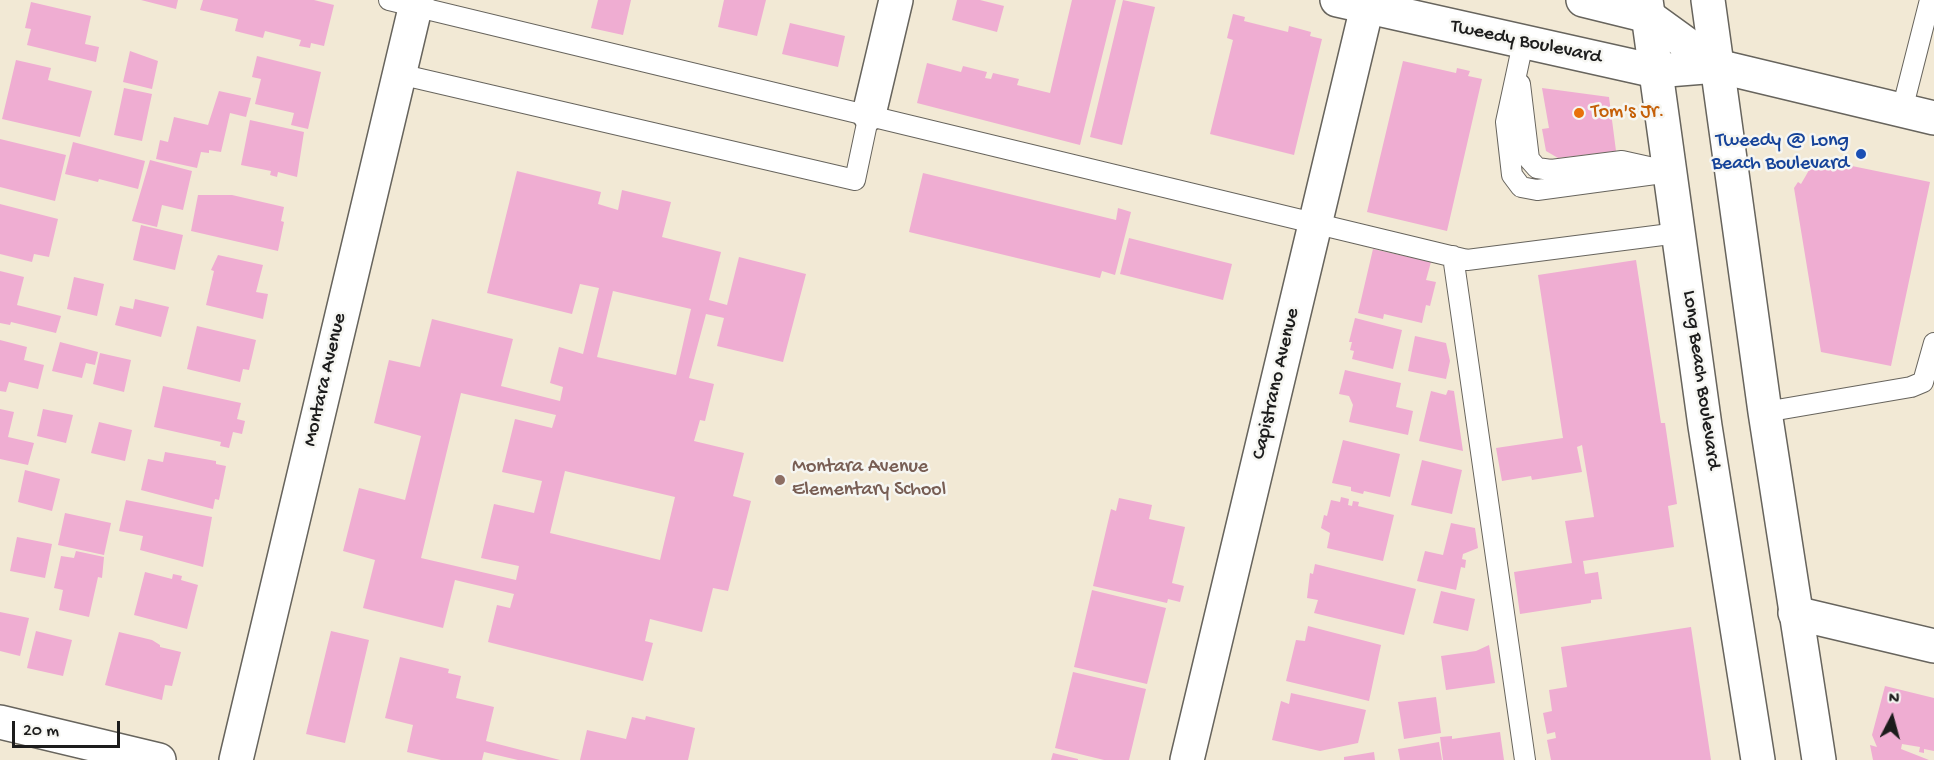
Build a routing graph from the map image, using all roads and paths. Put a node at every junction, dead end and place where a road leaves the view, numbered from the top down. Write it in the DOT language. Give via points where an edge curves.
graph roads {
  1 [pos="896,0"];
  2 [pos="1583,0"];
  3 [pos="1707,0"];
  4 [pos="1930,0"];
  5 [pos="407,2"];
  6 [pos="1352,4"];
  7 [pos="1647,8"];
  8 [pos="1520,55"];
  9 [pos="1717,66"];
  10 [pos="1655,71"];
  11 [pos="399,74"];
  12 [pos="1902,110"];
  13 [pos="869,114"];
  14 [pos="1934,118"];
  15 [pos="1670,172"];
  16 [pos="1316,221"];
  17 [pos="1678,233"];
  18 [pos="1453,256"];
  19 [pos="1934,344"];
  20 [pos="1928,384"];
  21 [pos="1765,412"];
  22 [pos="1795,613"];
  23 [pos="1934,646"];
  24 [pos="0,722"];
  25 [pos="159,760"];
  26 [pos="236,760"];
  27 [pos="1187,760"];
  28 [pos="1525,760"];
  29 [pos="1758,760"];
  30 [pos="1819,760"];
  1 -- 13 [label="main road"];
  2 -- 7 [label="main road, Tweedy Boulevard"];
  3 -- 9 [label="main road"];
  4 -- 12 [label="lane"];
  5 -- 11 [label="main road, Montara Avenue"];
  5 -- 13 [label="lane"];
  6 -- 8 [label="main road, Tweedy Boulevard"];
  6 -- 16 [label="main road, Capistrano Avenue"];
  7 -- 9 [label="main road, Tweedy Boulevard"];
  7 -- 10 [label="main road, Long Beach Boulevard"];
  8 -- 10 [label="main road, Tweedy Boulevard"];
  8 -- 15 [label="lane" via="1506,122 1512,176 1521,187 1537,189"];
  9 -- 10 [label="main road, Tweedy Boulevard"];
  9 -- 12 [label="main road, Tweedy Boulevard"];
  9 -- 21 [label="main road"];
  10 -- 15 [label="main road, Long Beach Boulevard"];
  11 -- 13 [label="lane" via="855,180"];
  11 -- 26 [label="main road, Montara Avenue"];
  12 -- 14 [label="main road, Tweedy Boulevard"];
  13 -- 16 [label="lane"];
  15 -- 17 [label="main road, Long Beach Boulevard"];
  16 -- 18 [label="lane"];
  16 -- 27 [label="main road, Capistrano Avenue"];
  17 -- 18 [label="lane" via="1467,260"];
  17 -- 29 [label="main road, Long Beach Boulevard"];
  18 -- 28 [label="lane"];
  19 -- 20 [label="lane"];
  20 -- 21 [label="lane"];
  21 -- 22 [label="main road"];
  22 -- 23 [label="main road"];
  22 -- 30 [label="main road"];
  24 -- 25 [label="main road"];
}
